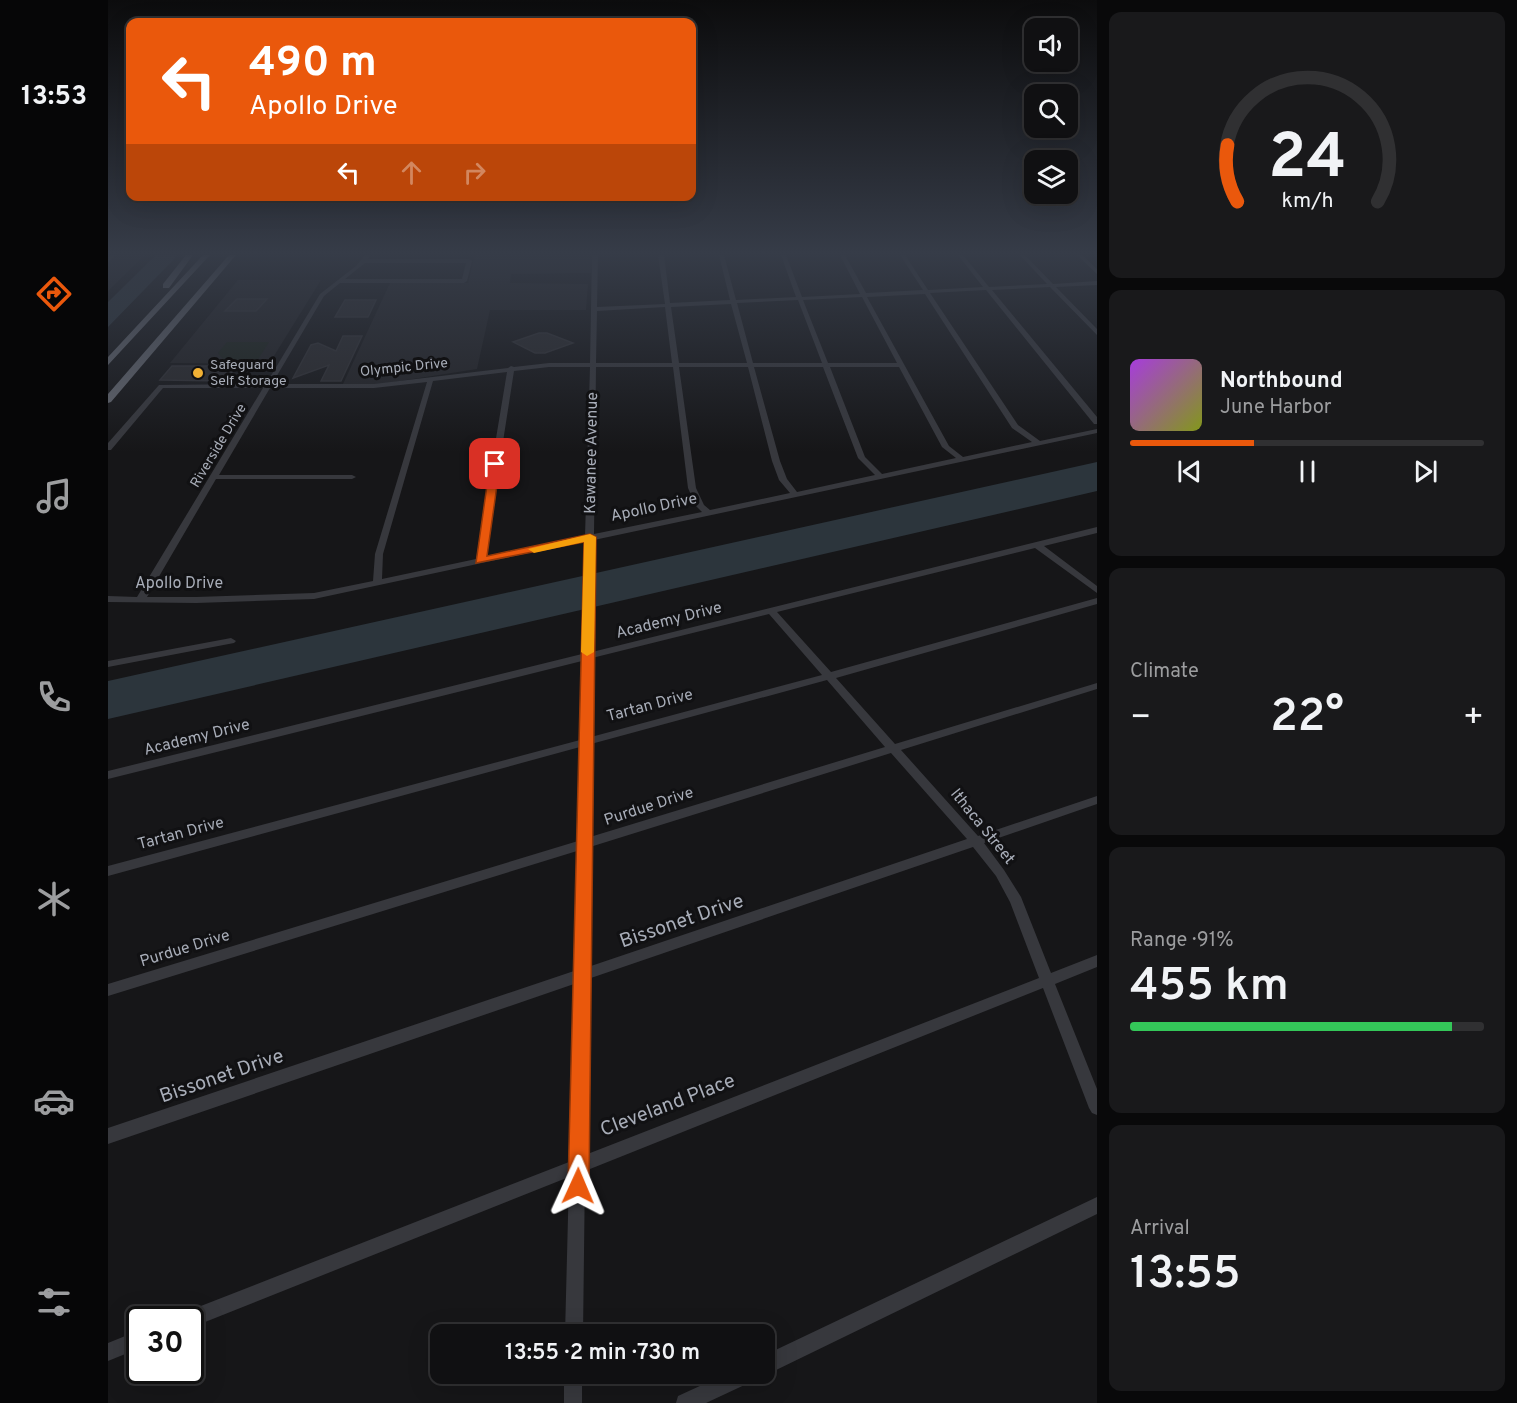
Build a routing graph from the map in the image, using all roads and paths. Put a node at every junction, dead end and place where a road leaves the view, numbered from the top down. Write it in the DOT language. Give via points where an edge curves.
graph roads {
  1 [pos="140,320"];
  2 [pos="146,320"];
  3 [pos="177,320"];
  4 [pos="307,320"];
  5 [pos="594,320"];
  6 [pos="671,320"];
  7 [pos="739,320"];
  8 [pos="807,320"];
  9 [pos="876,320"];
  10 [pos="946,320"];
  11 [pos="1014,320"];
  12 [pos="1085,320"];
  13 [pos="1097,333"];
  14 [pos="108,362"];
  15 [pos="594,365"];
  16 [pos="676,365"];
  17 [pos="752,365"];
  18 [pos="825,365"];
  19 [pos="901,365"];
  20 [pos="511,368"];
  21 [pos="431,378"];
  22 [pos="268,386"];
  23 [pos="108,400"];
  24 [pos="1097,422"];
  25 [pos="1097,431"];
  26 [pos="1038,443"];
  27 [pos="108,448"];
  28 [pos="961,459"];
  29 [pos="880,476"];
  30 [pos="215,477"];
  31 [pos="352,477"];
  32 [pos="794,493"];
  33 [pos="707,512"];
  34 [pos="1097,530"];
  35 [pos="590,537"];
  36 [pos="1037,545"];
  37 [pos="480,561"];
  38 [pos="377,583"];
  39 [pos="1097,590"];
  40 [pos="108,599"];
  41 [pos="140,600"];
  42 [pos="1097,601"];
  43 [pos="771,611"];
  44 [pos="231,641"];
  45 [pos="587,658"];
  46 [pos="108,664"];
  47 [pos="828,676"];
  48 [pos="1097,686"];
  49 [pos="585,741"];
  50 [pos="893,748"];
  51 [pos="108,775"];
  52 [pos="1097,800"];
  53 [pos="976,842"];
  54 [pos="584,845"];
  55 [pos="108,871"];
  56 [pos="1097,961"];
  57 [pos="582,977"];
  58 [pos="1048,981"];
  59 [pos="108,990"];
  60 [pos="1097,1108"];
  61 [pos="108,1136"];
  62 [pos="579,1165"];
  63 [pos="1097,1205"];
  64 [pos="204,1314"];
  65 [pos="574,1324"];
  66 [pos="126,1345"];
  67 [pos="108,1352"];
  68 [pos="775,1360"];
  69 [pos="573,1384"];
  70 [pos="725,1384"];
  71 [pos="573,1403"];
  72 [pos="685,1403"];
  1 -- 14 [label="highway"];
  2 -- 14 [label="highway"];
  3 -- 23 [label="highway"];
  4 -- 22 [label="street, Riverside Drive"];
  5 -- 15 [label="street, Kawanee Avenue"];
  6 -- 16 [label="street"];
  7 -- 17 [label="street"];
  8 -- 18 [label="street"];
  9 -- 19 [label="street"];
  10 -- 26 [label="street" via="1015,426"];
  11 -- 24 [label="street"];
  12 -- 13 [label="street"];
  15 -- 16 [label="street, Olympic Drive"];
  15 -- 20 [label="street, Olympic Drive"];
  15 -- 35 [label="street, Kawanee Avenue"];
  16 -- 17 [label="street, Olympic Drive"];
  16 -- 33 [label="street" via="692,488"];
  17 -- 18 [label="street, Olympic Drive"];
  17 -- 32 [label="street" via="776,461 783,480"];
  18 -- 19 [label="street, Olympic Drive"];
  18 -- 29 [label="street" via="862,458"];
  19 -- 28 [label="street" via="946,447"];
  20 -- 21 [label="street, Olympic Drive"];
  20 -- 37 [label="street"];
  21 -- 22 [label="street, Olympic Drive" via="374,386"];
  21 -- 38 [label="street" via="379,554"];
  22 -- 27 [label="street, Olympic Drive" via="161,386"];
  22 -- 30 [label="street, Riverside Drive"];
  25 -- 26 [label="street, Apollo Drive"];
  26 -- 28 [label="street, Apollo Drive"];
  28 -- 29 [label="street, Apollo Drive"];
  29 -- 32 [label="street, Apollo Drive"];
  30 -- 31 [label="street"];
  30 -- 41 [label="street, Riverside Drive"];
  32 -- 33 [label="street, Apollo Drive"];
  33 -- 35 [label="street, Apollo Drive"];
  34 -- 36 [label="street, Academy Drive"];
  35 -- 37 [label="street, Apollo Drive"];
  35 -- 45 [label="street, Kawanee Avenue"];
  36 -- 39 [label="street"];
  36 -- 43 [label="street, Academy Drive"];
  37 -- 38 [label="street, Apollo Drive"];
  38 -- 41 [label="street, Apollo Drive" via="303,598"];
  40 -- 41 [label="street, Apollo Drive"];
  42 -- 47 [label="street, Tartan Drive"];
  43 -- 45 [label="street, Academy Drive"];
  43 -- 47 [label="street, Ithaca Street"];
  44 -- 46 [label="street"];
  45 -- 49 [label="street, Kawanee Avenue"];
  45 -- 51 [label="street, Academy Drive"];
  47 -- 49 [label="street, Tartan Drive"];
  47 -- 50 [label="street, Ithaca Street"];
  48 -- 50 [label="street, Purdue Drive"];
  49 -- 54 [label="street, Kawanee Avenue"];
  49 -- 55 [label="street, Tartan Drive"];
  50 -- 53 [label="street, Ithaca Street"];
  50 -- 54 [label="street, Purdue Drive"];
  52 -- 53 [label="street, Bissonet Drive"];
  53 -- 57 [label="street, Bissonet Drive"];
  53 -- 58 [label="street, Ithaca Street" via="1016,901"];
  54 -- 57 [label="street, Kawanee Avenue"];
  54 -- 59 [label="street, Purdue Drive"];
  56 -- 58 [label="street, Cleveland Place"];
  57 -- 61 [label="street, Bissonet Drive"];
  57 -- 62 [label="street, Kawanee Avenue"];
  58 -- 60 [label="street, Ithaca Street"];
  58 -- 62 [label="street, Cleveland Place"];
  62 -- 64 [label="street, Cleveland Place"];
  62 -- 65 [label="street, Kawanee Avenue"];
  63 -- 68 [label="street"];
  66 -- 67 [label="street"];
  69 -- 71 [label="street"];
  70 -- 72 [label="street"];
}
